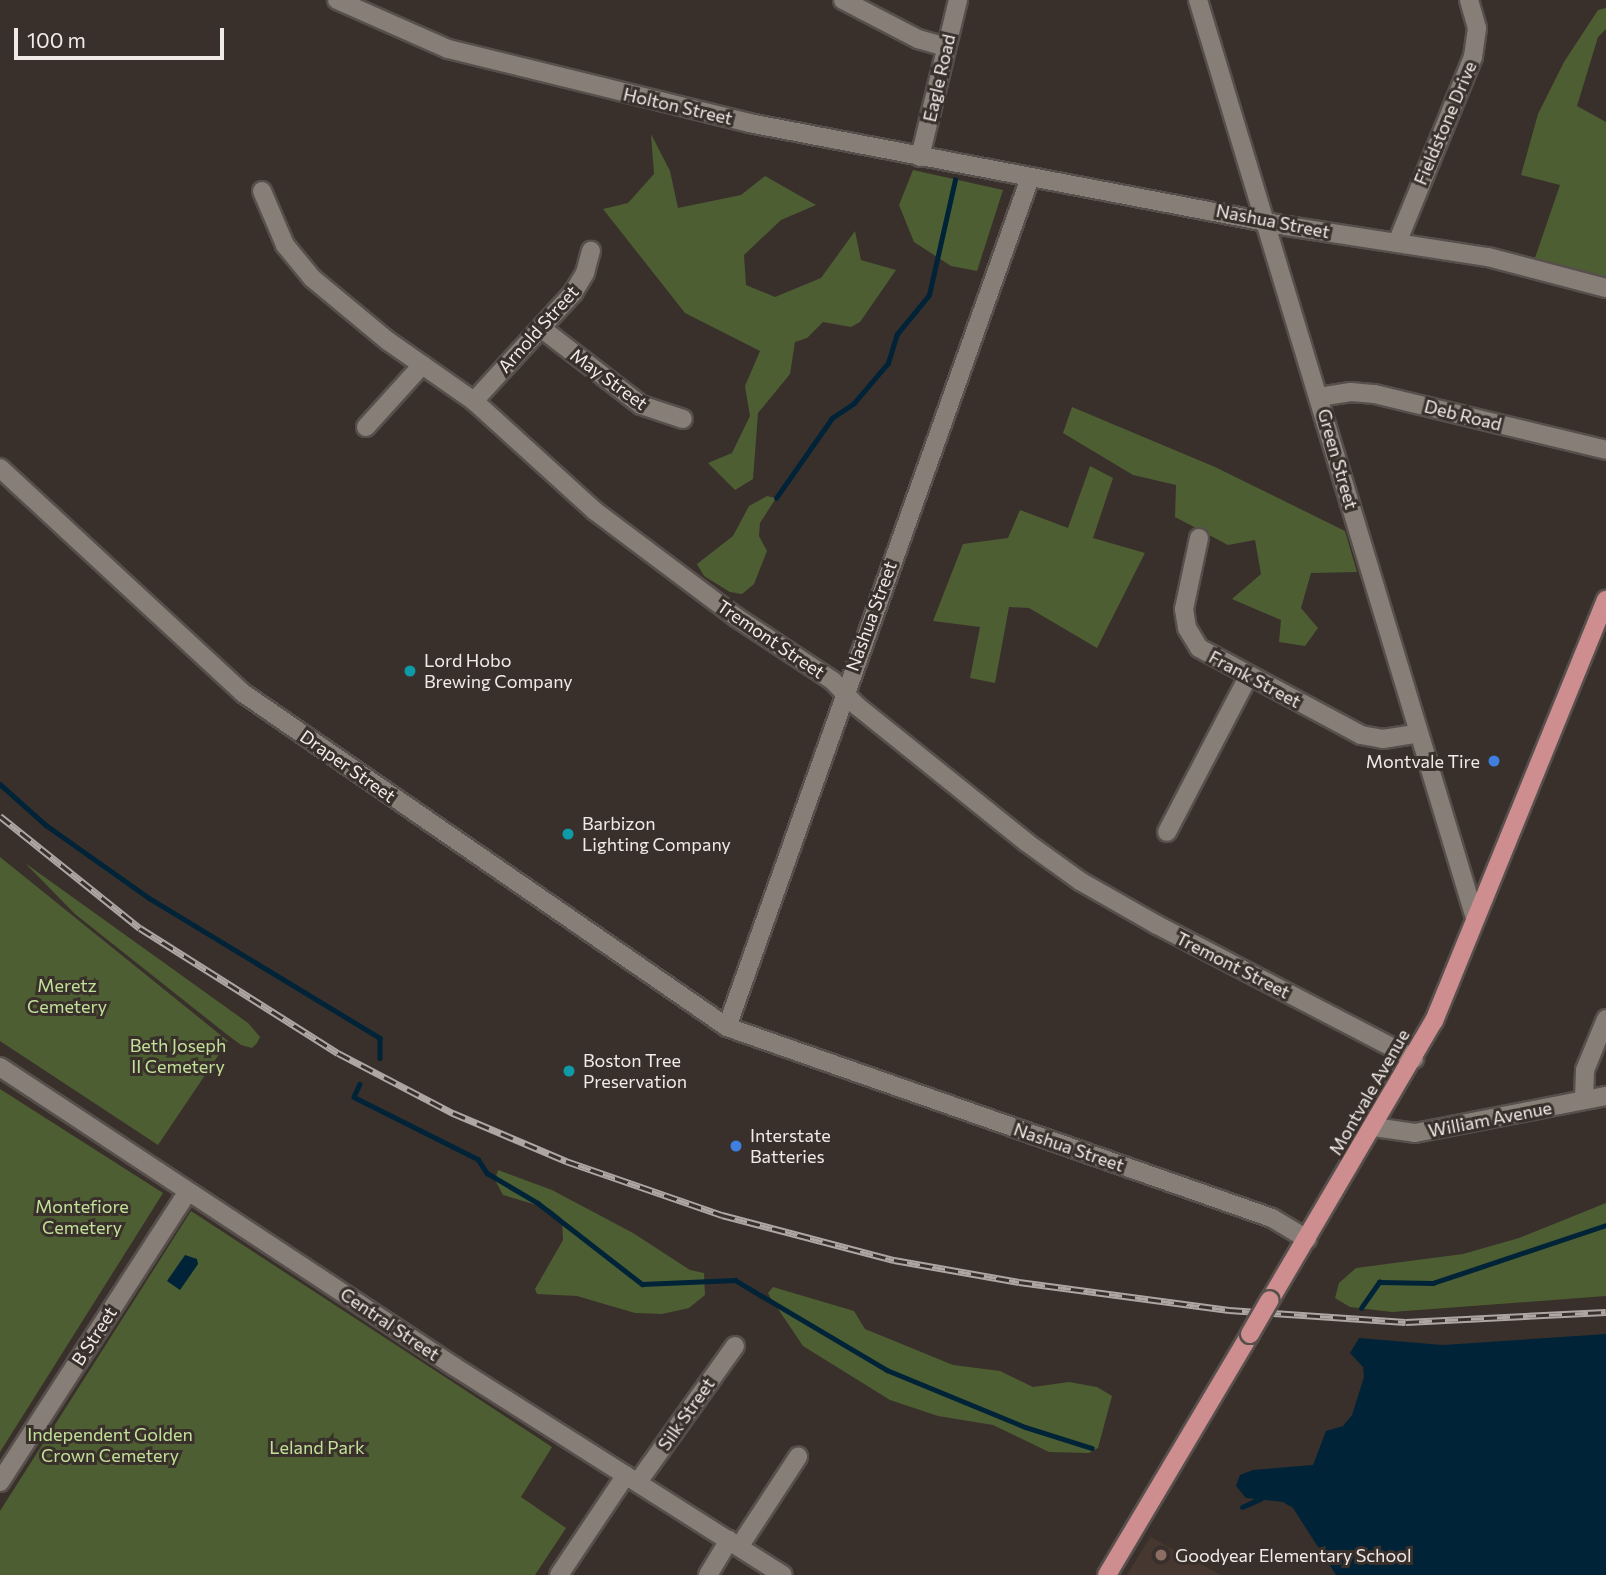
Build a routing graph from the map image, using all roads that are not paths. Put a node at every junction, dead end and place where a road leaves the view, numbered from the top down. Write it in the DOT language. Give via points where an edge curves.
graph roads {
  1 [pos="337,0"];
  2 [pos="843,0"];
  3 [pos="958,0"];
  4 [pos="1198,0"];
  5 [pos="1469,0"];
  6 [pos="946,47"];
  7 [pos="920,157"];
  8 [pos="1030,178"];
  9 [pos="262,191"];
  10 [pos="1268,222"];
  11 [pos="1397,243"];
  12 [pos="591,251"];
  13 [pos="1606,288"];
  14 [pos="541,328"];
  15 [pos="422,365"];
  16 [pos="1319,397"];
  17 [pos="474,401"];
  18 [pos="683,419"];
  19 [pos="366,426"];
  20 [pos="1606,450"];
  21 [pos="0,468"];
  22 [pos="1199,538"];
  23 [pos="1606,600"];
  24 [pos="1600,631"];
  25 [pos="1248,677"];
  26 [pos="844,691"];
  27 [pos="1419,733"];
  28 [pos="1167,832"];
  29 [pos="1475,918"];
  30 [pos="1606,1019"];
  31 [pos="727,1027"];
  32 [pos="1414,1059"];
  33 [pos="0,1067"];
  34 [pos="1606,1096"];
  35 [pos="1584,1099"];
  36 [pos="1374,1127"];
  37 [pos="188,1191"];
  38 [pos="1307,1239"];
  39 [pos="735,1346"];
  40 [pos="799,1457"];
  41 [pos="632,1479"];
  42 [pos="0,1482"];
  43 [pos="734,1544"];
  44 [pos="559,1575"];
  45 [pos="708,1575"];
  46 [pos="783,1575"];
  47 [pos="1107,1575"];
  1 -- 7 [label="street, Holton Street" via="428,42 504,66"];
  2 -- 6 [label="street" via="918,39"];
  3 -- 6 [label="street, Eagle Road"];
  4 -- 10 [label="street, Green Street"];
  5 -- 11 [label="street, Fieldstone Drive" via="1477,28 1473,57"];
  6 -- 7 [label="street, Eagle Road"];
  7 -- 8 [label="street, Holton Street"];
  8 -- 10 [label="street, Nashua Street"];
  8 -- 26 [label="street, Nashua Street"];
  9 -- 15 [label="street, Tremont Street" via="285,245 304,271"];
  10 -- 11 [label="street, Nashua Street"];
  10 -- 16 [label="street, Green Street"];
  11 -- 13 [label="street, Nashua Street" via="1489,257"];
  12 -- 14 [label="street, Arnold Street" via="578,286"];
  14 -- 17 [label="street, Arnold Street"];
  14 -- 18 [label="street, May Street" via="641,405"];
  15 -- 17 [label="street, Tremont Street"];
  15 -- 19 [label="street"];
  16 -- 20 [label="street, Deb Road" via="1375,394"];
  16 -- 27 [label="street, Green Street"];
  17 -- 26 [label="street, Tremont Street" via="615,527"];
  21 -- 31 [label="street, Draper Street" via="243,693"];
  22 -- 25 [label="street, Frank Street" via="1186,587 1187,628 1203,651"];
  23 -- 24 [label="main road, Montvale Avenue"];
  24 -- 29 [label="main road, Montvale Avenue"];
  25 -- 27 [label="street, Frank Street" via="1370,738"];
  25 -- 28 [label="street"];
  26 -- 31 [label="street, Nashua Street"];
  26 -- 32 [label="street, Tremont Street" via="1026,842 1091,888"];
  27 -- 29 [label="street, Green Street"];
  29 -- 32 [label="main road, Montvale Avenue"];
  30 -- 35 [label="street" via="1585,1070"];
  31 -- 38 [label="street, Nashua Street" via="1272,1218"];
  32 -- 36 [label="main road, Montvale Avenue"];
  33 -- 37 [label="street, Central Street"];
  34 -- 35 [label="street, William Avenue"];
  35 -- 36 [label="street, William Avenue" via="1415,1133"];
  36 -- 38 [label="main road, Montvale Avenue"];
  37 -- 41 [label="street, Central Street"];
  37 -- 42 [label="street, B Street"];
  38 -- 47 [label="main road, Montvale Avenue, bridge"];
  39 -- 41 [label="street, Silk Street"];
  40 -- 43 [label="street"];
  41 -- 43 [label="street, Central Street"];
  41 -- 44 [label="street, Silk Street"];
  43 -- 45 [label="street"];
  43 -- 46 [label="street, Central Street"];
}
